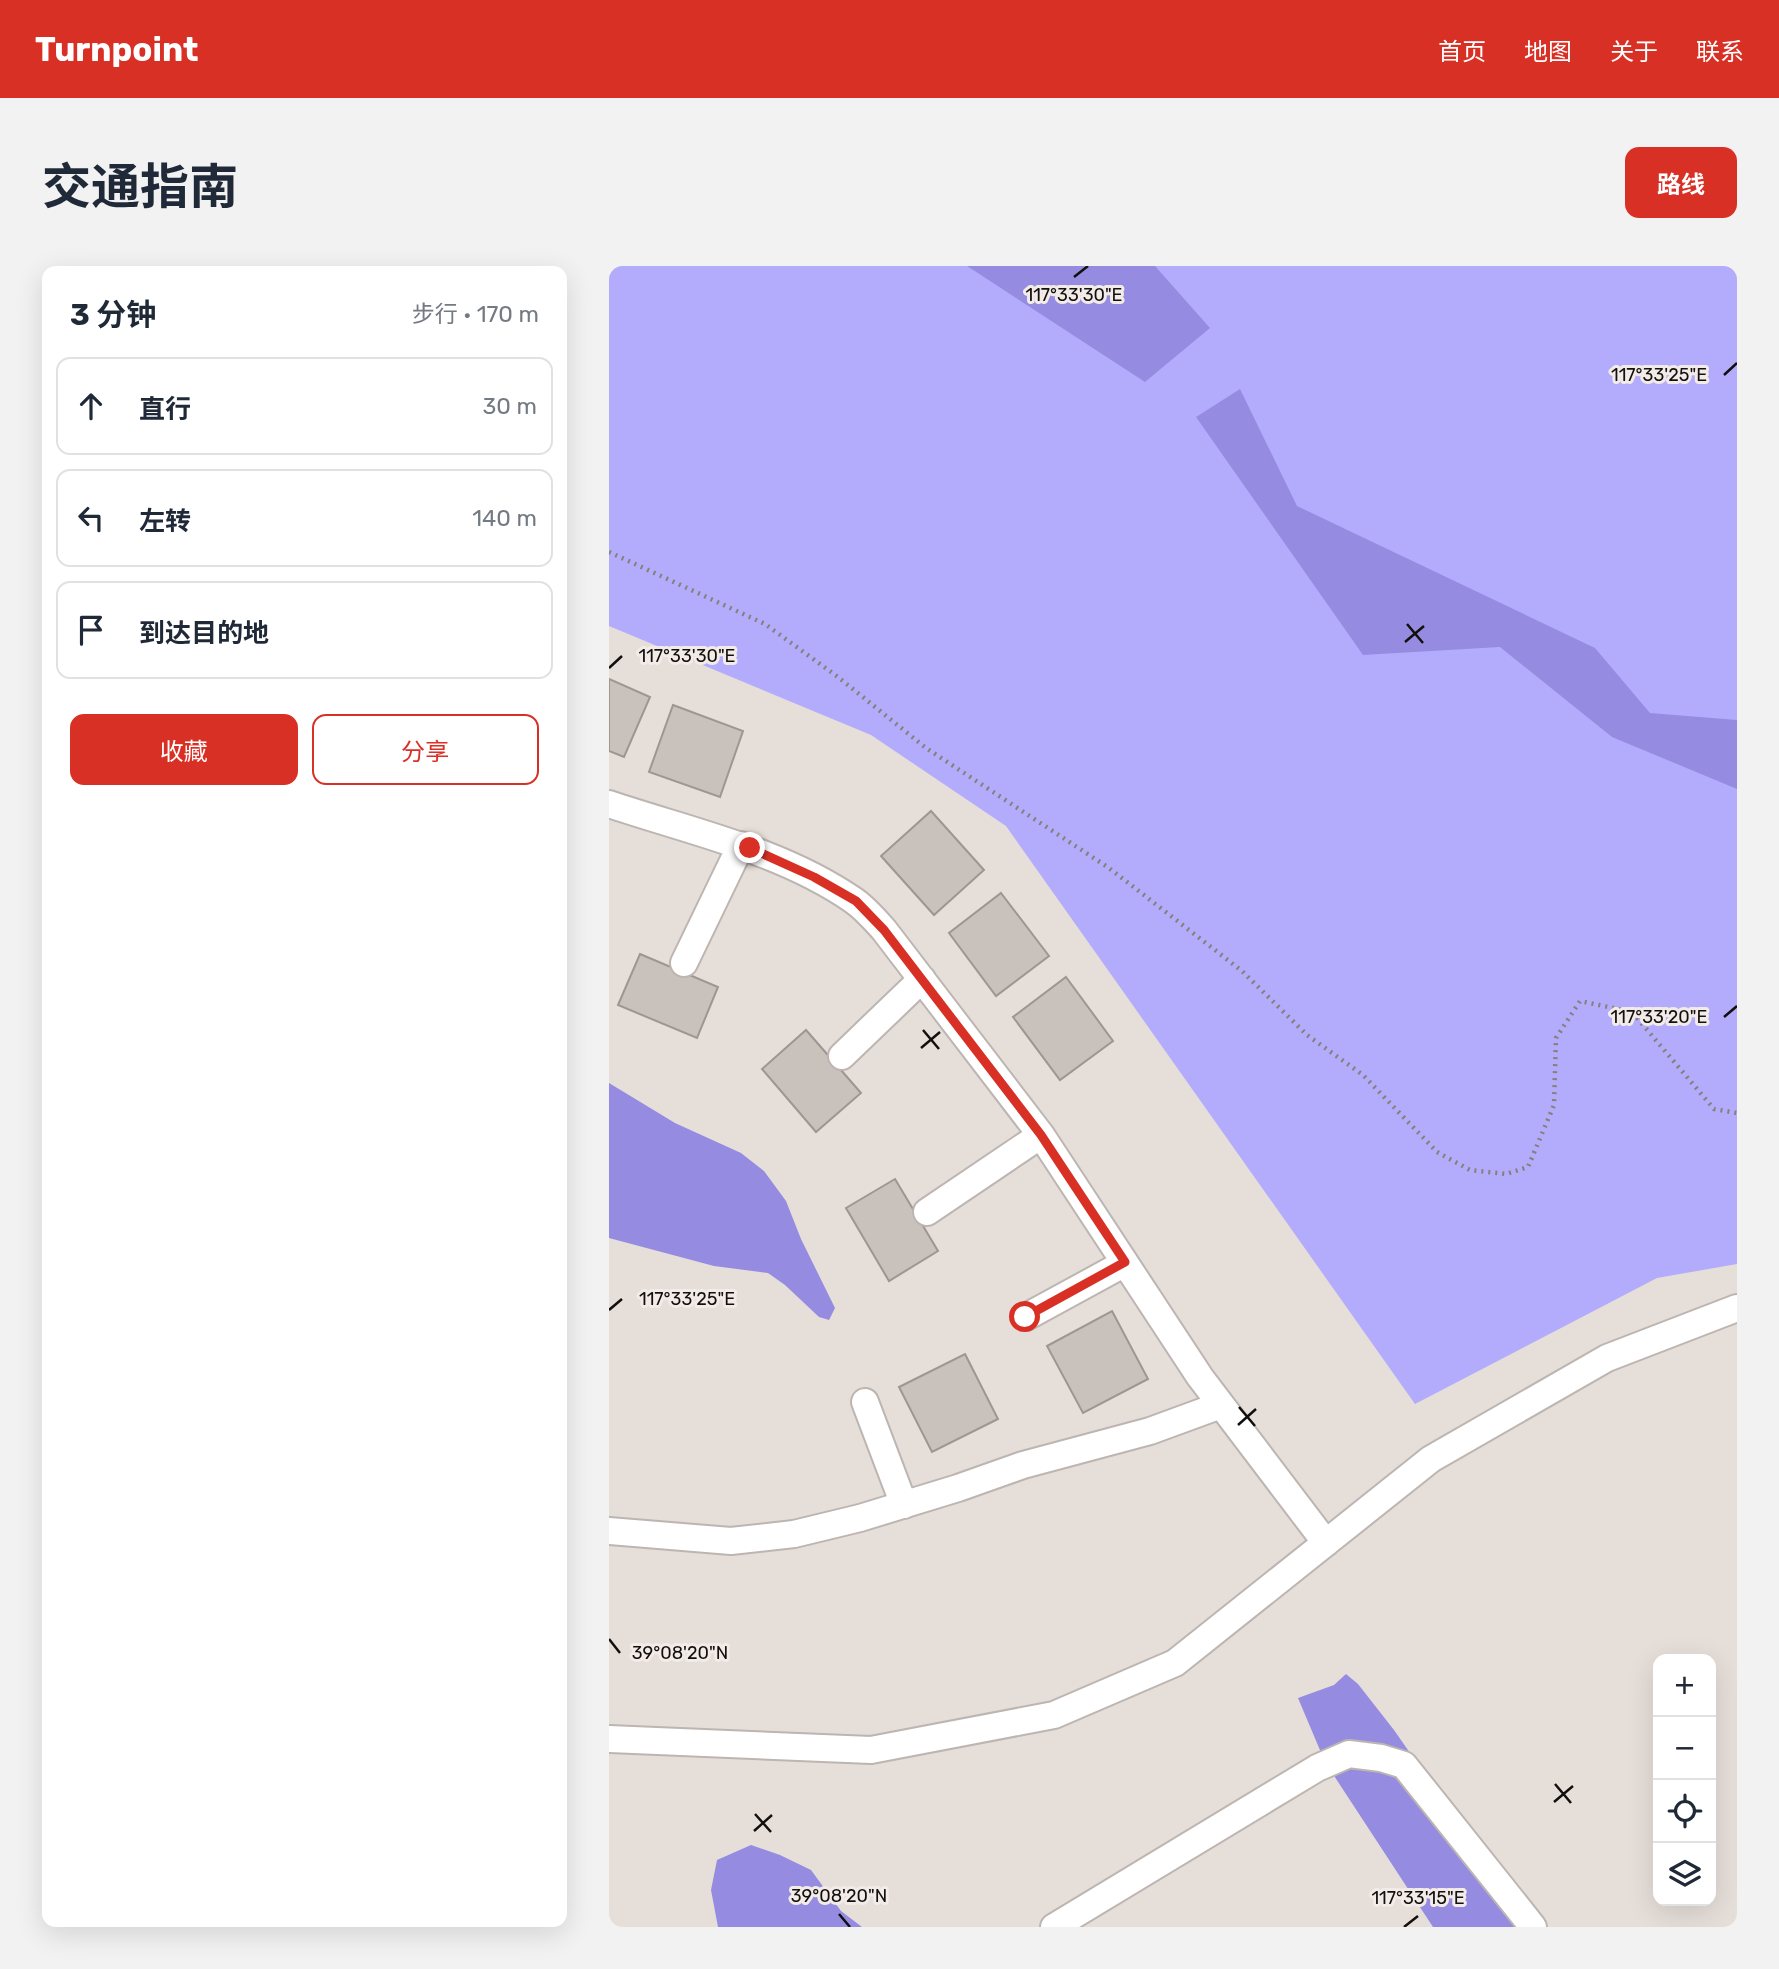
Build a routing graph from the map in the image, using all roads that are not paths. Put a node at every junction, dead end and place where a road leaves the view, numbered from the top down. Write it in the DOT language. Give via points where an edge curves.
graph roads {
  1 [pos="609,804"];
  2 [pos="741,845"];
  3 [pos="684,963"];
  4 [pos="922,979"];
  5 [pos="842,1056"];
  6 [pos="1041,1135"];
  7 [pos="927,1212"];
  8 [pos="1125,1262"];
  9 [pos="1737,1308"];
  10 [pos="1025,1317"];
  11 [pos="865,1402"];
  12 [pos="1221,1405"];
  13 [pos="904,1505"];
  14 [pos="609,1531"];
  15 [pos="1326,1543"];
  16 [pos="609,1739"];
  17 [pos="1054,1927"];
  18 [pos="1533,1927"];
  1 -- 2 [label="street"];
  2 -- 3 [label="street"];
  2 -- 4 [label="street" via="856,901"];
  4 -- 5 [label="street"];
  4 -- 6 [label="street"];
  6 -- 7 [label="street"];
  6 -- 8 [label="street"];
  8 -- 10 [label="street"];
  8 -- 12 [label="street"];
  9 -- 15 [label="street" via="1607,1358 1431,1460"];
  11 -- 13 [label="street"];
  12 -- 13 [label="street"];
  12 -- 15 [label="street"];
  13 -- 14 [label="street" via="794,1534 731,1541"];
  15 -- 16 [label="street" via="1175,1663 1053,1715 871,1750"];
  17 -- 18 [label="street" via="1317,1768 1349,1754 1403,1765"];
}
